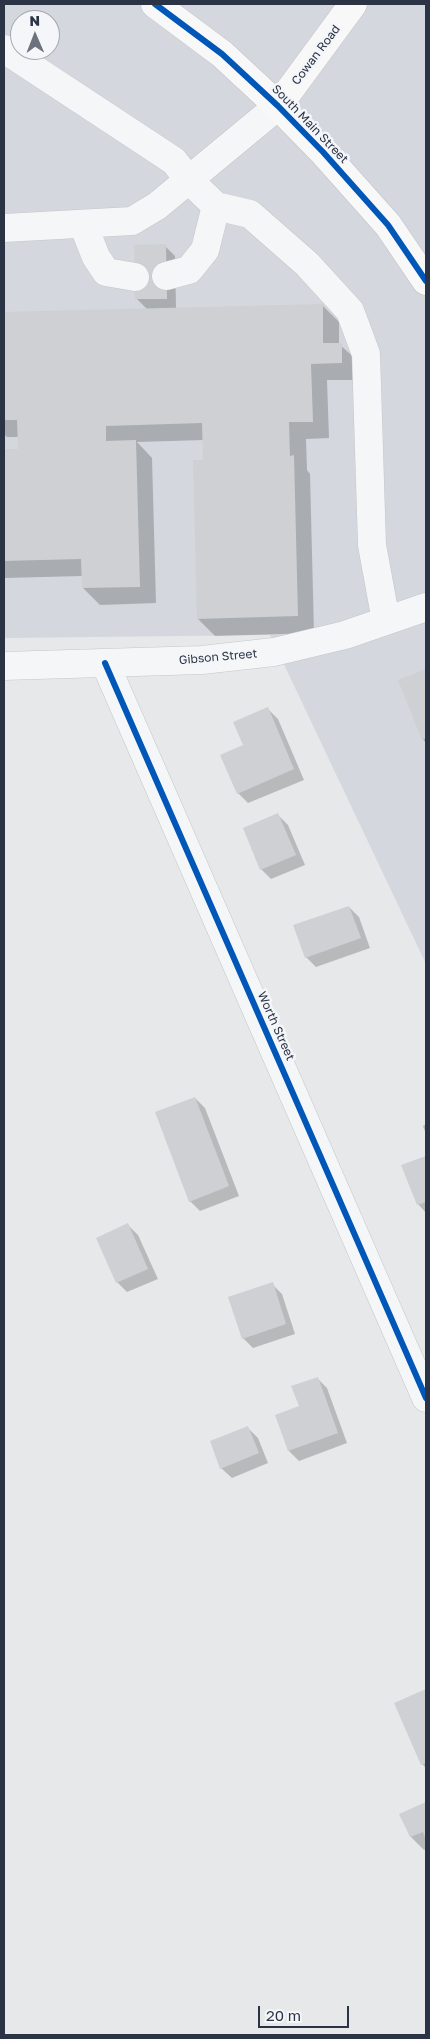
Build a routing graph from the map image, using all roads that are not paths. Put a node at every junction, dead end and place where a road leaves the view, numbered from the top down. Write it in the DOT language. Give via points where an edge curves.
graph roads {
  1 [pos="155,4"];
  2 [pos="353,4"];
  3 [pos="4,49"];
  4 [pos="278,106"];
  5 [pos="188,179"];
  6 [pos="216,206"];
  7 [pos="83,224"];
  8 [pos="4,228"];
  9 [pos="166,276"];
  10 [pos="135,277"];
  11 [pos="426,281"];
  12 [pos="426,607"];
  13 [pos="386,621"];
  14 [pos="105,663"];
  15 [pos="4,666"];
  16 [pos="426,1398"];
  1 -- 4 [label="main road, South Main Street" via="222,54"];
  2 -- 4 [label="main road, Cowan Road"];
  3 -- 5 [label="street" via="174,161"];
  4 -- 5 [label="street"];
  4 -- 11 [label="main road, South Main Street" via="388,225"];
  5 -- 6 [label="street"];
  5 -- 7 [label="street" via="157,206 132,221"];
  6 -- 9 [label="street" via="205,250 189,270"];
  6 -- 13 [label="street" via="250,214 307,264 350,311 366,354 372,545"];
  7 -- 8 [label="street"];
  7 -- 10 [label="street" via="96,257 106,272"];
  12 -- 13 [label="street, Gibson Street"];
  13 -- 14 [label="street, Gibson Street" via="345,635 274,652 202,660"];
  14 -- 15 [label="street, Gibson Street"];
  14 -- 16 [label="street, Worth Street"];
}
